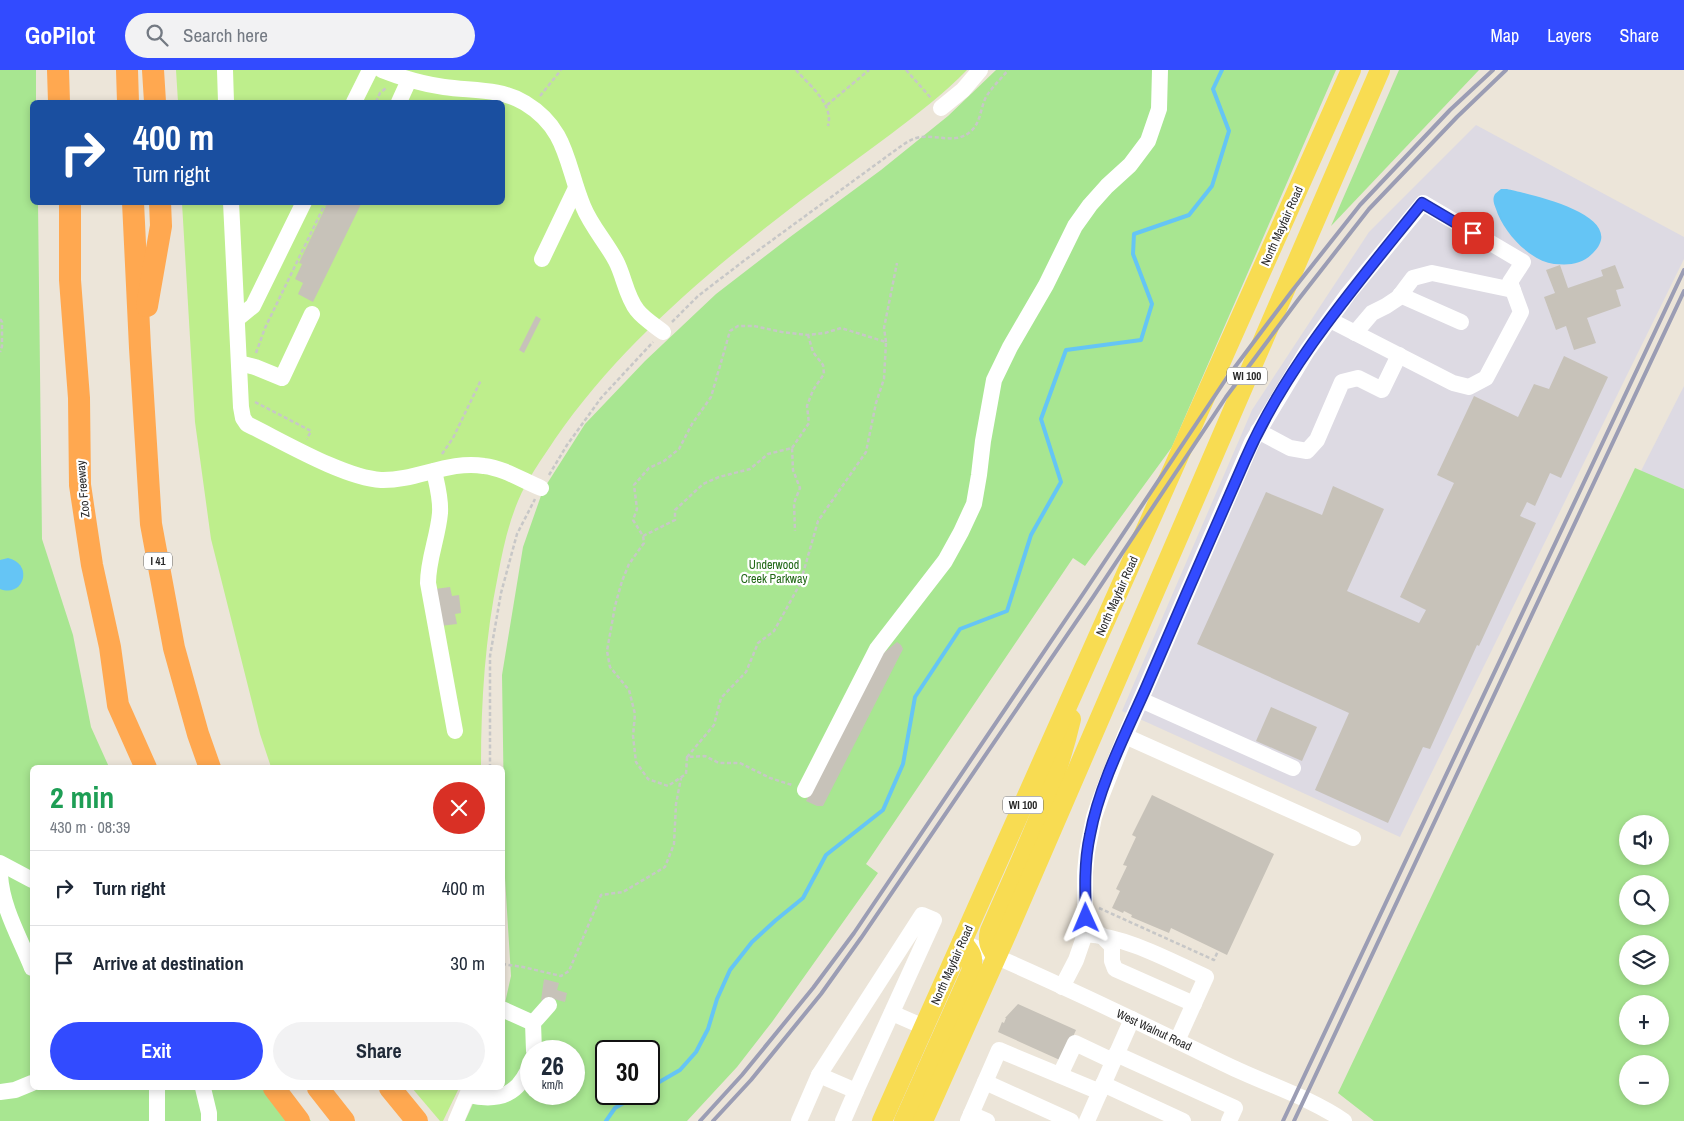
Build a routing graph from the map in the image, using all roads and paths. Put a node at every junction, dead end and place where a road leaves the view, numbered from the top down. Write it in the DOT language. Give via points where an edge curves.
graph roads {
  1 [pos="58,70"];
  2 [pos="72,70"];
  3 [pos="127,70"];
  4 [pos="153,70"];
  5 [pos="225,70"];
  6 [pos="370,70"];
  7 [pos="382,70"];
  8 [pos="561,70"];
  9 [pos="796,70"];
  10 [pos="869,70"];
  11 [pos="906,70"];
  12 [pos="980,70"];
  13 [pos="1008,70"];
  14 [pos="1160,70"];
  15 [pos="1351,70"];
  16 [pos="1380,70"];
  17 [pos="410,80"];
  18 [pos="59,100"];
  19 [pos="72,100"];
  20 [pos="128,100"];
  21 [pos="155,100"];
  22 [pos="226,100"];
  23 [pos="355,100"];
  24 [pos="400,100"];
  25 [pos="827,105"];
  26 [pos="530,106"];
  27 [pos="941,108"];
  28 [pos="828,126"];
  29 [pos="576,188"];
  30 [pos="70,205"];
  31 [pos="133,205"];
  32 [pos="160,205"];
  33 [pos="231,205"];
  34 [pos="303,205"];
  35 [pos="325,205"];
  36 [pos="542,259"];
  37 [pos="897,263"];
  38 [pos="1513,290"];
  39 [pos="1400,295"];
  40 [pos="312,314"];
  41 [pos="0,319"];
  42 [pos="237,319"];
  43 [pos="1330,320"];
  44 [pos="1461,322"];
  45 [pos="663,332"];
  46 [pos="1355,333"];
  47 [pos="808,335"];
  48 [pos="886,342"];
  49 [pos="140,348"];
  50 [pos="0,352"];
  51 [pos="1399,355"];
  52 [pos="246,365"];
  53 [pos="480,380"];
  54 [pos="254,394"];
  55 [pos="1258,431"];
  56 [pos="307,440"];
  57 [pos="792,448"];
  58 [pos="434,471"];
  59 [pos="540,488"];
  60 [pos="795,531"];
  61 [pos="643,536"];
  62 [pos="1083,673"];
  63 [pos="1141,700"];
  64 [pos="118,705"];
  65 [pos="455,731"];
  66 [pos="1125,736"];
  67 [pos="686,757"];
  68 [pos="128,765"];
  69 [pos="145,765"];
  70 [pos="209,765"];
  71 [pos="490,765"];
  72 [pos="1293,768"];
  73 [pos="681,778"];
  74 [pos="805,790"];
  75 [pos="1353,838"];
  76 [pos="0,863"];
  77 [pos="0,875"];
  78 [pos="30,879"];
  79 [pos="1099,908"];
  80 [pos="1093,934"];
  81 [pos="962,942"];
  82 [pos="1218,951"];
  83 [pos="996,956"];
  84 [pos="30,963"];
  85 [pos="505,964"];
  86 [pos="1062,987"];
  87 [pos="1194,1004"];
  88 [pos="549,1005"];
  89 [pos="505,1010"];
  90 [pos="892,1013"];
  91 [pos="1132,1019"];
  92 [pos="533,1023"];
  93 [pos="924,1027"];
  94 [pos="534,1040"];
  95 [pos="1178,1041"];
  96 [pos="1115,1057"];
  97 [pos="820,1075"];
  98 [pos="1060,1075"];
  99 [pos="985,1082"];
  100 [pos="520,1083"];
  101 [pos="30,1084"];
  102 [pos="1101,1088"];
  103 [pos="157,1090"];
  104 [pos="204,1090"];
  105 [pos="276,1090"];
  106 [pos="320,1090"];
  107 [pos="392,1090"];
  108 [pos="469,1091"];
  109 [pos="856,1091"];
  110 [pos="0,1092"];
  111 [pos="1232,1114"];
  112 [pos="339,1115"];
  113 [pos="970,1118"];
  114 [pos="417,1120"];
  115 [pos="1091,1120"];
  116 [pos="157,1121"];
  117 [pos="209,1121"];
  118 [pos="299,1121"];
  119 [pos="456,1121"];
  120 [pos="798,1121"];
  121 [pos="843,1121"];
  122 [pos="882,1121"];
  123 [pos="904,1121"];
  124 [pos="923,1121"];
  125 [pos="987,1121"];
  126 [pos="1071,1121"];
  127 [pos="1183,1121"];
  128 [pos="1344,1121"];
  1 -- 18 [label="highway"];
  2 -- 19 [label="highway"];
  3 -- 20 [label="highway"];
  4 -- 21 [label="highway"];
  5 -- 22 [label="street"];
  6 -- 23 [label="street"];
  7 -- 17 [label="street"];
  8 -- 26 [label="path"];
  9 -- 25 [label="path"];
  10 -- 25 [label="path"];
  11 -- 27 [label="path"];
  12 -- 27 [label="street"];
  13 -- 45 [label="path" via="990,90 970,133 952,139 919,137 897,148 698,296"];
  14 -- 74 [label="street" via="1159,109 1148,141 1130,165 1106,186 1075,226 994,380 974,504 961,532 945,561 877,649"];
  15 -- 62 [label="main road, North Mayfair Road / WI 100"];
  16 -- 83 [label="main road, WI 100"];
  17 -- 24 [label="street"];
  17 -- 26 [label="street" via="500,93"];
  25 -- 28 [label="path"];
  26 -- 29 [label="street" via="562,141"];
  29 -- 36 [label="street"];
  29 -- 45 [label="street" via="586,213 616,261 633,304"];
  30 -- 64 [label="highway, Zoo Freeway" via="70,280 79,398 80,485"];
  31 -- 49 [label="highway, I 41"];
  32 -- 49 [label="highway" via="161,226"];
  33 -- 42 [label="street"];
  34 -- 42 [label="street" via="253,306"];
  35 -- 52 [label="path"];
  37 -- 48 [label="path" via="884,328"];
  38 -- 39 [label="street" via="1432,273 1413,278"];
  38 -- 43 [label="street" via="1510,282 1523,262 1422,203"];
  38 -- 51 [label="street" via="1521,312 1486,378 1469,387 1453,383"];
  39 -- 44 [label="street"];
  39 -- 46 [label="street" via="1372,312"];
  40 -- 52 [label="street" via="282,378"];
  41 -- 50 [label="path"];
  42 -- 52 [label="street"];
  43 -- 46 [label="street"];
  43 -- 55 [label="street"];
  45 -- 59 [label="path" via="602,398 567,444"];
  46 -- 51 [label="street"];
  47 -- 48 [label="path" via="840,328"];
  47 -- 57 [label="path" via="824,374 807,406 809,423"];
  47 -- 61 [label="path" via="754,326 738,326 730,331 711,398 679,449 649,468 634,485 637,509 633,520"];
  48 -- 67 [label="path" via="884,379 866,452 818,521 800,584 774,631 758,643 746,672 721,698 714,725"];
  49 -- 70 [label="highway, I 41" via="151,524 174,648"];
  51 -- 55 [label="street" via="1382,390 1358,378 1342,382 1317,440 1307,452 1290,448"];
  52 -- 58 [label="street" via="241,407 247,424 336,468 359,475 381,480"];
  53 -- 58 [label="path" via="452,438 435,462"];
  54 -- 56 [label="path" via="255,403 311,431"];
  55 -- 63 [label="street"];
  57 -- 60 [label="path" via="792,470 800,488 794,503"];
  57 -- 61 [label="path" via="768,454 750,469 703,484 675,510 674,520"];
  58 -- 59 [label="street" via="481,465 496,468"];
  58 -- 65 [label="street" via="440,513 428,583"];
  59 -- 71 [label="path" via="518,534 501,593 490,656"];
  61 -- 73 [label="path" via="643,546 629,564 622,582 607,651 610,667 629,690 635,714 636,762 648,779 668,786"];
  62 -- 81 [label="main road, North Mayfair Road / WI 100"];
  62 -- 83 [label="main road" via="1055,778 990,931 989,945"];
  63 -- 66 [label="street"];
  63 -- 72 [label="street"];
  64 -- 68 [label="highway"];
  64 -- 69 [label="highway, Zoo Freeway"];
  66 -- 75 [label="street"];
  66 -- 80 [label="street" via="1090,833 1085,872"];
  67 -- 73 [label="path" via="686,774"];
  67 -- 74 [label="path" via="705,756 718,763 740,763"];
  73 -- 85 [label="path" via="674,844 666,867 623,892 602,895 569,971 561,976"];
  76 -- 78 [label="street"];
  77 -- 84 [label="street" via="7,909"];
  79 -- 82 [label="path" via="1214,960"];
  80 -- 86 [label="street"];
  80 -- 87 [label="street" via="1112,946 1115,969"];
  80 -- 87 [label="street" via="1122,940 1206,977"];
  81 -- 83 [label="street, West Walnut Road"];
  81 -- 93 [label="main road, North Mayfair Road / WI 100"];
  81 -- 123 [label="main road" via="972,953 971,972"];
  83 -- 86 [label="street, West Walnut Road"];
  83 -- 124 [label="main road, WI 100"];
  86 -- 91 [label="street, West Walnut Road"];
  87 -- 95 [label="street"];
  88 -- 92 [label="street"];
  89 -- 92 [label="street"];
  90 -- 93 [label="street"];
  90 -- 97 [label="street" via="934,920 922,915"];
  90 -- 109 [label="street"];
  91 -- 95 [label="street, West Walnut Road"];
  91 -- 96 [label="street"];
  92 -- 94 [label="street"];
  93 -- 122 [label="main road, North Mayfair Road / WI 100"];
  95 -- 128 [label="street, West Walnut Road"];
  96 -- 98 [label="street" via="1075,1043"];
  96 -- 102 [label="street"];
  96 -- 111 [label="street"];
  97 -- 109 [label="street"];
  97 -- 120 [label="street"];
  98 -- 99 [label="street" via="999,1050"];
  98 -- 102 [label="street"];
  99 -- 113 [label="street"];
  99 -- 126 [label="street"];
  100 -- 108 [label="street" via="512,1092 493,1098"];
  101 -- 110 [label="street"];
  102 -- 115 [label="street"];
  102 -- 127 [label="street"];
  103 -- 116 [label="street"];
  104 -- 117 [label="street"];
  105 -- 118 [label="highway"];
  106 -- 112 [label="highway"];
  107 -- 114 [label="highway"];
  108 -- 119 [label="street"];
  109 -- 121 [label="street"];
  113 -- 125 [label="street"];
}
